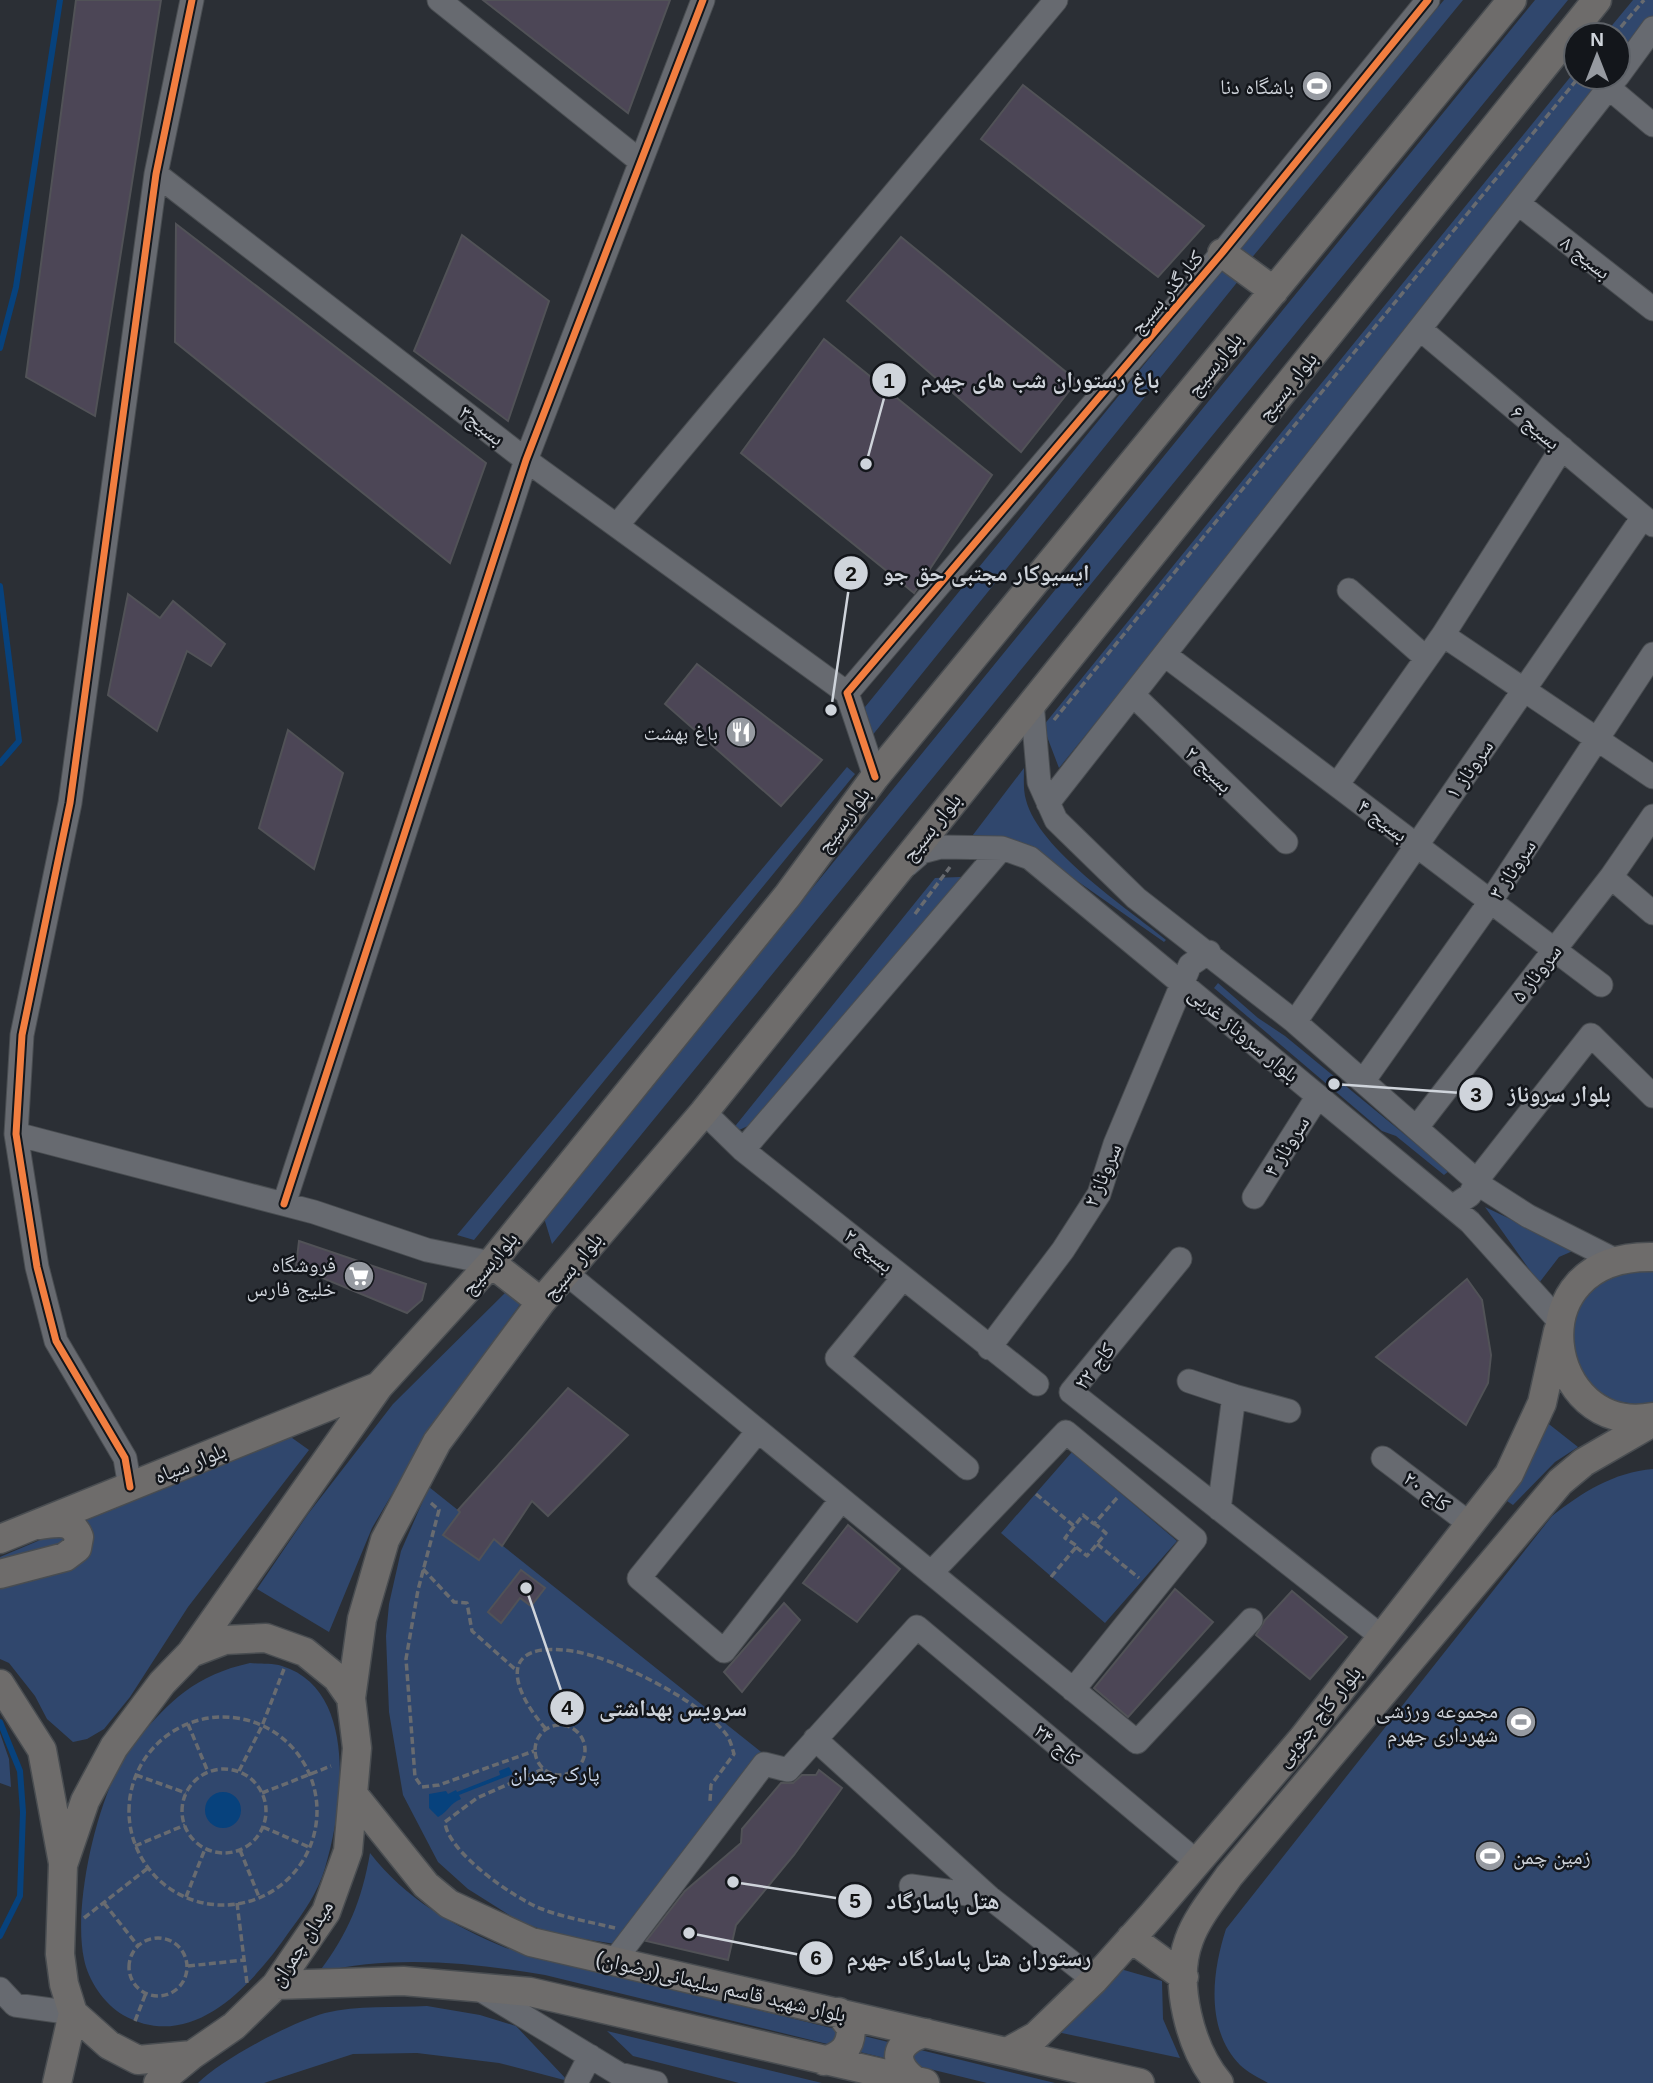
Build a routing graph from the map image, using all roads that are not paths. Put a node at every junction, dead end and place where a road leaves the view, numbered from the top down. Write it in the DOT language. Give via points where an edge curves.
graph roads {
  1 [pos="192,0"];
  2 [pos="439,0"];
  3 [pos="703,0"];
  4 [pos="1056,0"];
  5 [pos="1427,0"];
  6 [pos="1512,0"];
  7 [pos="1597,0"];
  8 [pos="1653,28"];
  9 [pos="1632,57"];
  10 [pos="1606,91"];
  11 [pos="1624,91"];
  12 [pos="1653,125"];
  13 [pos="640,161"];
  14 [pos="156,174"];
  15 [pos="1519,204"];
  16 [pos="1223,253"];
  17 [pos="1274,291"];
  18 [pos="1653,309"];
  19 [pos="1420,329"];
  20 [pos="1562,448"];
  21 [pos="526,460"];
  22 [pos="1648,521"];
  23 [pos="618,524"];
  24 [pos="1349,590"];
  25 [pos="1443,635"];
  26 [pos="1653,654"];
  27 [pos="1165,655"];
  28 [pos="1426,658"];
  29 [pos="1524,690"];
  30 [pos="847,693"];
  31 [pos="1133,695"];
  32 [pos="1032,702"];
  33 [pos="1597,741"];
  34 [pos="1653,777"];
  35 [pos="875,778"];
  36 [pos="1337,785"];
  37 [pos="1048,803"];
  38 [pos="1653,816"];
  39 [pos="1286,842"];
  40 [pos="1416,845"];
  41 [pos="1003,848"];
  42 [pos="1611,877"];
  43 [pos="891,878"];
  44 [pos="1490,902"];
  45 [pos="1653,913"];
  46 [pos="1554,949"];
  47 [pos="1209,952"];
  48 [pos="1184,985"];
  49 [pos="1601,985"];
  50 [pos="1295,1022"];
  51 [pos="1364,1080"];
  52 [pos="1318,1096"];
  53 [pos="1653,1096"];
  54 [pos="704,1112"];
  55 [pos="1417,1127"];
  56 [pos="16,1134"];
  57 [pos="743,1150"];
  58 [pos="1477,1180"];
  59 [pos="1254,1197"];
  60 [pos="284,1204"];
  61 [pos="1452,1207"];
  62 [pos="1637,1256"];
  63 [pos="1180,1259"];
  64 [pos="491,1263"];
  65 [pos="566,1273"];
  66 [pos="903,1278"];
  67 [pos="541,1302"];
  68 [pos="1559,1326"];
  69 [pos="989,1348"];
  70 [pos="1189,1381"];
  71 [pos="1037,1384"];
  72 [pos="379,1386"];
  73 [pos="1234,1396"];
  74 [pos="1289,1411"];
  75 [pos="1653,1420"];
  76 [pos="758,1431"];
  77 [pos="1383,1458"];
  78 [pos="967,1468"];
  79 [pos="130,1487"];
  80 [pos="841,1500"];
  81 [pos="1219,1509"];
  82 [pos="1473,1520"];
  83 [pos="34,1526"];
  84 [pos="0,1539"];
  85 [pos="1509,1543"];
  86 [pos="931,1573"];
  87 [pos="0,1574"];
  88 [pos="1251,1620"];
  89 [pos="1382,1637"];
  90 [pos="191,1653"];
  91 [pos="0,1684"];
  92 [pos="1073,1690"];
  93 [pos="351,1698"];
  94 [pos="815,1739"];
  95 [pos="354,1794"];
  96 [pos="1198,1862"];
  97 [pos="63,1865"];
  98 [pos="911,1886"];
  99 [pos="989,1897"];
  100 [pos="1131,1938"];
  101 [pos="614,1961"];
  102 [pos="1184,1977"];
  103 [pos="1094,1979"];
  104 [pos="276,1985"];
  105 [pos="477,1987"];
  106 [pos="0,1989"];
  107 [pos="839,2012"];
  108 [pos="73,2013"];
  109 [pos="926,2033"];
  110 [pos="1007,2052"];
  111 [pos="192,2055"];
  112 [pos="590,2056"];
  113 [pos="824,2061"];
  114 [pos="919,2082"];
  115 [pos="57,2083"];
  116 [pos="158,2083"];
  117 [pos="576,2083"];
  118 [pos="656,2083"];
  119 [pos="1140,2083"];
  120 [pos="1219,2083"];
  1 -- 14 [label="street"];
  2 -- 13 [label="street"];
  3 -- 13 [label="street"];
  4 -- 23 [label="street"];
  5 -- 16 [label="street, کنارگذر بسیج"];
  6 -- 17 [label="main road, بلواربسیج"];
  7 -- 32 [label="main road, بلوار بسیج"];
  8 -- 9 [label="street"];
  10 -- 15 [label="street"];
  11 -- 12 [label="street"];
  13 -- 21 [label="street"];
  14 -- 21 [label="street, بسیج۳"];
  14 -- 56 [label="street" via="70,803 22,1035"];
  15 -- 18 [label="street, بسیج ۸"];
  15 -- 19 [label="street"];
  16 -- 17 [label="main road"];
  16 -- 30 [label="street, کنارگذر بسیج"];
  17 -- 35 [label="main road, بلواربسیج"];
  19 -- 20 [label="street, بسیج ۶"];
  19 -- 27 [label="street"];
  20 -- 22 [label="street, بسیج ۶"];
  20 -- 25 [label="street"];
  21 -- 23 [label="street, بسیج۳"];
  21 -- 60 [label="street"];
  22 -- 29 [label="street, سروناز ۱"];
  23 -- 30 [label="street, بسیج۳"];
  24 -- 28 [label="street"];
  25 -- 28 [label="street"];
  25 -- 29 [label="street"];
  26 -- 33 [label="street, سروناز ۳"];
  27 -- 31 [label="street"];
  27 -- 36 [label="street, بسیج ۴"];
  28 -- 36 [label="street"];
  29 -- 33 [label="street"];
  29 -- 40 [label="street, سروناز ۱"];
  30 -- 35 [label="street"];
  31 -- 37 [label="street"];
  31 -- 39 [label="street, بسیج ۲"];
  32 -- 37 [label="street, بلوار سروناز غربی" via="1039,782"];
  32 -- 43 [label="main road, بلوار بسیج"];
  33 -- 34 [label="street"];
  33 -- 44 [label="street, سروناز ۳"];
  35 -- 64 [label="main road, بلواربسیج" via="788,895"];
  36 -- 40 [label="street, بسیج ۴"];
  37 -- 47 [label="street, بلوار سروناز غربی" via="1056,820 1136,898"];
  38 -- 42 [label="street, سروناز ۵"];
  40 -- 44 [label="street, بسیج ۴"];
  40 -- 50 [label="street, سروناز ۱"];
  41 -- 43 [label="street, بلوار سروناز غربی" via="941,847 922,852"];
  41 -- 48 [label="street, بلوار سروناز غربی" via="1030,858"];
  41 -- 57 [label="street"];
  42 -- 45 [label="street"];
  42 -- 46 [label="street, سروناز ۵"];
  43 -- 54 [label="main road, بلوار بسیج"];
  44 -- 46 [label="street, بسیج ۴"];
  44 -- 51 [label="street, سروناز ۳"];
  46 -- 49 [label="street, بسیج ۴"];
  46 -- 55 [label="street, سروناز ۵"];
  47 -- 48 [label="street, سروناز ۲" via="1190,965"];
  47 -- 50 [label="street, بلوار سروناز غربی"];
  48 -- 52 [label="street, بلوار سروناز غربی"];
  48 -- 69 [label="street, سروناز ۲" via="1115,1144 1099,1194"];
  50 -- 51 [label="street, بلوار سروناز غربی"];
  51 -- 55 [label="street, بلوار سروناز غربی"];
  52 -- 59 [label="street, سروناز ۴"];
  52 -- 61 [label="street, بلوار سروناز غربی"];
  53 -- 58 [label="street" via="1591,1035"];
  54 -- 57 [label="street, بسیج ۲"];
  54 -- 65 [label="main road, بلوار بسیج"];
  55 -- 58 [label="street, بلوار سروناز غربی"];
  56 -- 60 [label="street"];
  56 -- 79 [label="street" via="37,1268 56,1341 125,1458"];
  57 -- 66 [label="street, بسیج ۲"];
  58 -- 61 [label="street" via="1470,1195"];
  58 -- 62 [label="street, بلوار سروناز غربی" via="1528,1216"];
  60 -- 64 [label="street" via="427,1250"];
  61 -- 68 [label="street, بلوار سروناز غربی" via="1479,1231"];
  62 -- 68 [label="main road, بلوار کاج جنوبی" via="1595,1269 1579,1283"];
  63 -- 81 [label="street, کاج ۲۲" via="1071,1392"];
  64 -- 67 [label="main road"];
  64 -- 72 [label="main road, بلواربسیج"];
  65 -- 67 [label="main road, بلوار بسیج"];
  65 -- 76 [label="street"];
  66 -- 69 [label="street, بسیج ۲"];
  66 -- 78 [label="street" via="837,1358"];
  67 -- 93 [label="main road, بلوار بسیج" via="437,1442 385,1540 362,1619"];
  68 -- 75 [label="main road" via="1561,1358 1572,1383 1591,1403 1615,1416"];
  68 -- 82 [label="main road, بلوار کاج جنوبی" via="1542,1403 1509,1474"];
  69 -- 71 [label="street, بسیج ۲"];
  70 -- 73 [label="street"];
  72 -- 79 [label="main road, بلوار سپاه"];
  72 -- 90 [label="main road, بلواربسیج"];
  73 -- 74 [label="street"];
  73 -- 81 [label="street"];
  75 -- 85 [label="main road, بلوار کاج جنوبی" via="1559,1482"];
  76 -- 80 [label="street"];
  76 -- 80 [label="street" via="639,1578 724,1651"];
  77 -- 82 [label="street, کاج ۲۰"];
  79 -- 83 [label="main road, بلوار سپاه"];
  80 -- 86 [label="street"];
  81 -- 89 [label="street, کاج ۲۲"];
  82 -- 85 [label="main road"];
  82 -- 89 [label="main road, بلوار کاج جنوبی"];
  83 -- 84 [label="main road, بلوار سپاه"];
  83 -- 87 [label="main road" via="71,1525 79,1537 77,1548 65,1557"];
  85 -- 102 [label="main road, بلوار کاج جنوبی" via="1229,1876 1188,1940"];
  86 -- 92 [label="street"];
  86 -- 92 [label="street" via="1066,1432 1195,1539"];
  88 -- 92 [label="street" via="1137,1742"];
  89 -- 96 [label="main road, بلوار کاج جنوبی"];
  90 -- 93 [label="main road" via="225,1640 266,1638 305,1652 337,1678"];
  90 -- 97 [label="main road" via="114,1747 85,1801"];
  91 -- 97 [label="main road" via="42,1750"];
  93 -- 95 [label="main road, میدان چمران" via="357,1748"];
  94 -- 96 [label="street, کاج ۲۴" via="917,1627"];
  94 -- 99 [label="street"];
  94 -- 101 [label="street" via="788,1769 764,1764"];
  95 -- 101 [label="main road, بلوار شهید قاسم سلیمانی(رضوان)" via="426,1885 449,1904 531,1942"];
  95 -- 104 [label="main road, میدان چمران" via="348,1851 326,1912"];
  96 -- 100 [label="main road, بلوار کاج جنوبی"];
  97 -- 108 [label="main road" via="60,1954"];
  98 -- 99 [label="street"];
  99 -- 103 [label="street"];
  100 -- 102 [label="main road"];
  100 -- 103 [label="main road, بلوار کاج جنوبی"];
  101 -- 107 [label="main road, بلوار شهید قاسم سلیمانی(رضوان)"];
  102 -- 120 [label="main road, بلوار کاج جنوبی" via="1190,2031"];
  103 -- 110 [label="main road, بلوار کاج جنوبی" via="1036,2036"];
  104 -- 105 [label="main road" via="403,1981"];
  104 -- 111 [label="main road, میدان چمران" via="234,2026"];
  105 -- 112 [label="street"];
  105 -- 113 [label="main road" via="530,1992"];
  106 -- 108 [label="street" via="15,2005"];
  107 -- 109 [label="main road, بلوار شهید قاسم سلیمانی(رضوان)"];
  107 -- 113 [label="main road" via="851,2028 849,2045 841,2055"];
  108 -- 111 [label="main road, میدان چمران" via="109,2045 138,2060"];
  108 -- 115 [label="main road"];
  109 -- 110 [label="main road, بلوار شهید قاسم سلیمانی(رضوان)"];
  109 -- 114 [label="main road" via="910,2036 899,2054 904,2072"];
  110 -- 119 [label="main road, بلوار شهید قاسم سلیمانی(رضوان)"];
  111 -- 116 [label="main road"];
  112 -- 117 [label="street"];
  112 -- 118 [label="street" via="620,2074"];
  113 -- 114 [label="main road"];
}
